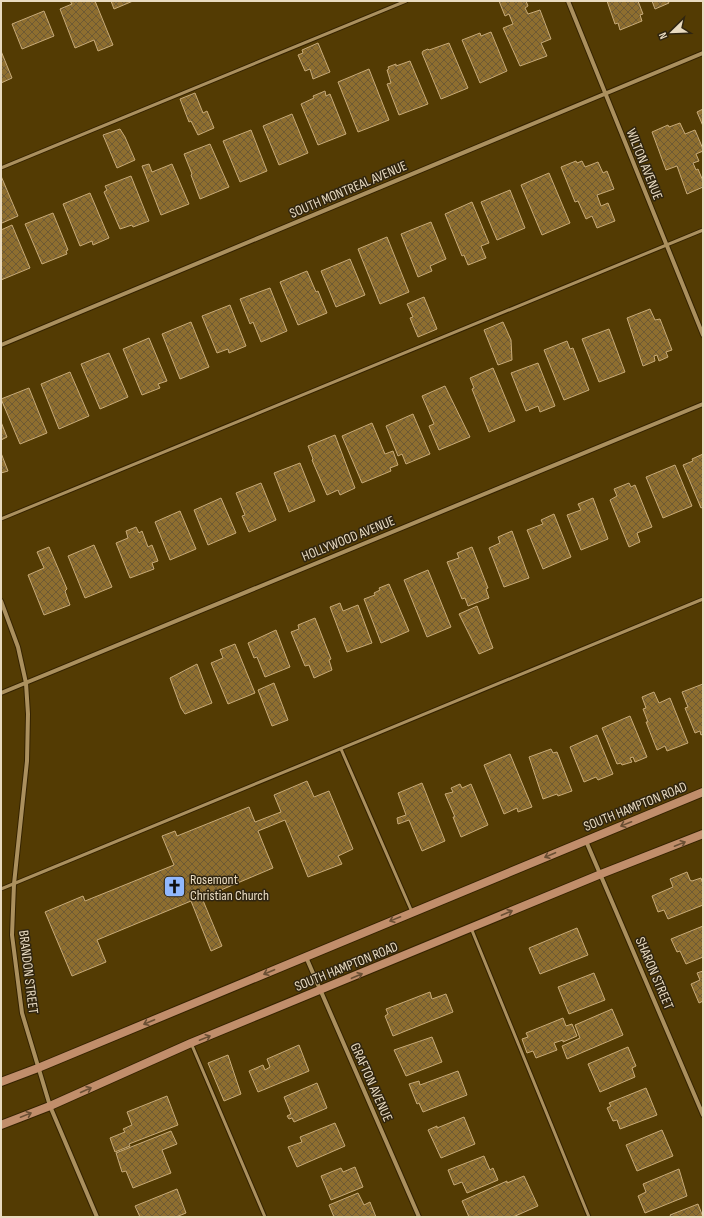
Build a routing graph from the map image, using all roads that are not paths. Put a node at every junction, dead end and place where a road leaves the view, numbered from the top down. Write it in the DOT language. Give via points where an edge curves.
graph roads {
  1 [pos="406,1"];
  2 [pos="568,1"];
  3 [pos="703,53"];
  4 [pos="605,94"];
  5 [pos="1,168"];
  6 [pos="703,230"];
  7 [pos="666,245"];
  8 [pos="703,335"];
  9 [pos="1,345"];
  10 [pos="703,404"];
  11 [pos="1,519"];
  12 [pos="703,599"];
  13 [pos="1,601"];
  14 [pos="26,682"];
  15 [pos="1,693"];
  16 [pos="341,749"];
  17 [pos="703,792"];
  18 [pos="703,834"];
  19 [pos="586,840"];
  20 [pos="601,874"];
  21 [pos="14,884"];
  22 [pos="1,889"];
  23 [pos="412,912"];
  24 [pos="471,928"];
  25 [pos="305,956"];
  26 [pos="321,991"];
  27 [pos="191,1043"];
  28 [pos="38,1068"];
  29 [pos="1,1082"];
  30 [pos="50,1106"];
  31 [pos="703,1115"];
  32 [pos="1,1125"];
  33 [pos="97,1217"];
  34 [pos="265,1217"];
  35 [pos="419,1217"];
  36 [pos="589,1217"];
  1 -- 5 [label="lane"];
  2 -- 4 [label="street, WILTON AVENUE"];
  3 -- 4 [label="street, SOUTH MONTREAL AVENUE"];
  4 -- 7 [label="street, WILTON AVENUE"];
  4 -- 9 [label="street, SOUTH MONTREAL AVENUE"];
  6 -- 7 [label="lane"];
  7 -- 8 [label="street, WILTON AVENUE"];
  7 -- 11 [label="lane"];
  10 -- 14 [label="street, HOLLYWOOD AVENUE"];
  12 -- 16 [label="lane"];
  13 -- 14 [label="street, BRANDON STREET" via="18,647"];
  14 -- 15 [label="street, HOLLYWOOD AVENUE"];
  14 -- 21 [label="street, BRANDON STREET" via="27,761"];
  16 -- 21 [label="lane"];
  16 -- 23 [label="lane"];
  17 -- 19 [label="main road, SOUTH HAMPTON ROAD, one-way"];
  20 -- 18 [label="main road, SOUTH HAMPTON ROAD, one-way"];
  19 -- 20 [label="street, SHARON STREET"];
  19 -- 23 [label="main road, SOUTH HAMPTON ROAD, one-way"];
  24 -- 20 [label="main road, SOUTH HAMPTON ROAD, one-way"];
  20 -- 31 [label="street, SHARON STREET"];
  21 -- 22 [label="lane"];
  21 -- 28 [label="street, BRANDON STREET" via="12,935 22,1013"];
  23 -- 25 [label="main road, SOUTH HAMPTON ROAD, one-way"];
  26 -- 24 [label="main road, SOUTH HAMPTON ROAD, one-way"];
  24 -- 36 [label="lane"];
  25 -- 26 [label="street, GRAFTON AVENUE"];
  25 -- 28 [label="main road, SOUTH HAMPTON ROAD, one-way"];
  27 -- 26 [label="main road, SOUTH HAMPTON ROAD, one-way"];
  26 -- 35 [label="street, GRAFTON AVENUE"];
  30 -- 27 [label="main road, SOUTH HAMPTON ROAD, one-way"];
  27 -- 34 [label="lane"];
  28 -- 29 [label="main road, SOUTH HAMPTON ROAD"];
  28 -- 30 [label="street, BRANDON STREET"];
  32 -- 30 [label="main road, SOUTH HAMPTON ROAD, one-way"];
  30 -- 33 [label="street, BRANDON STREET"];
}
